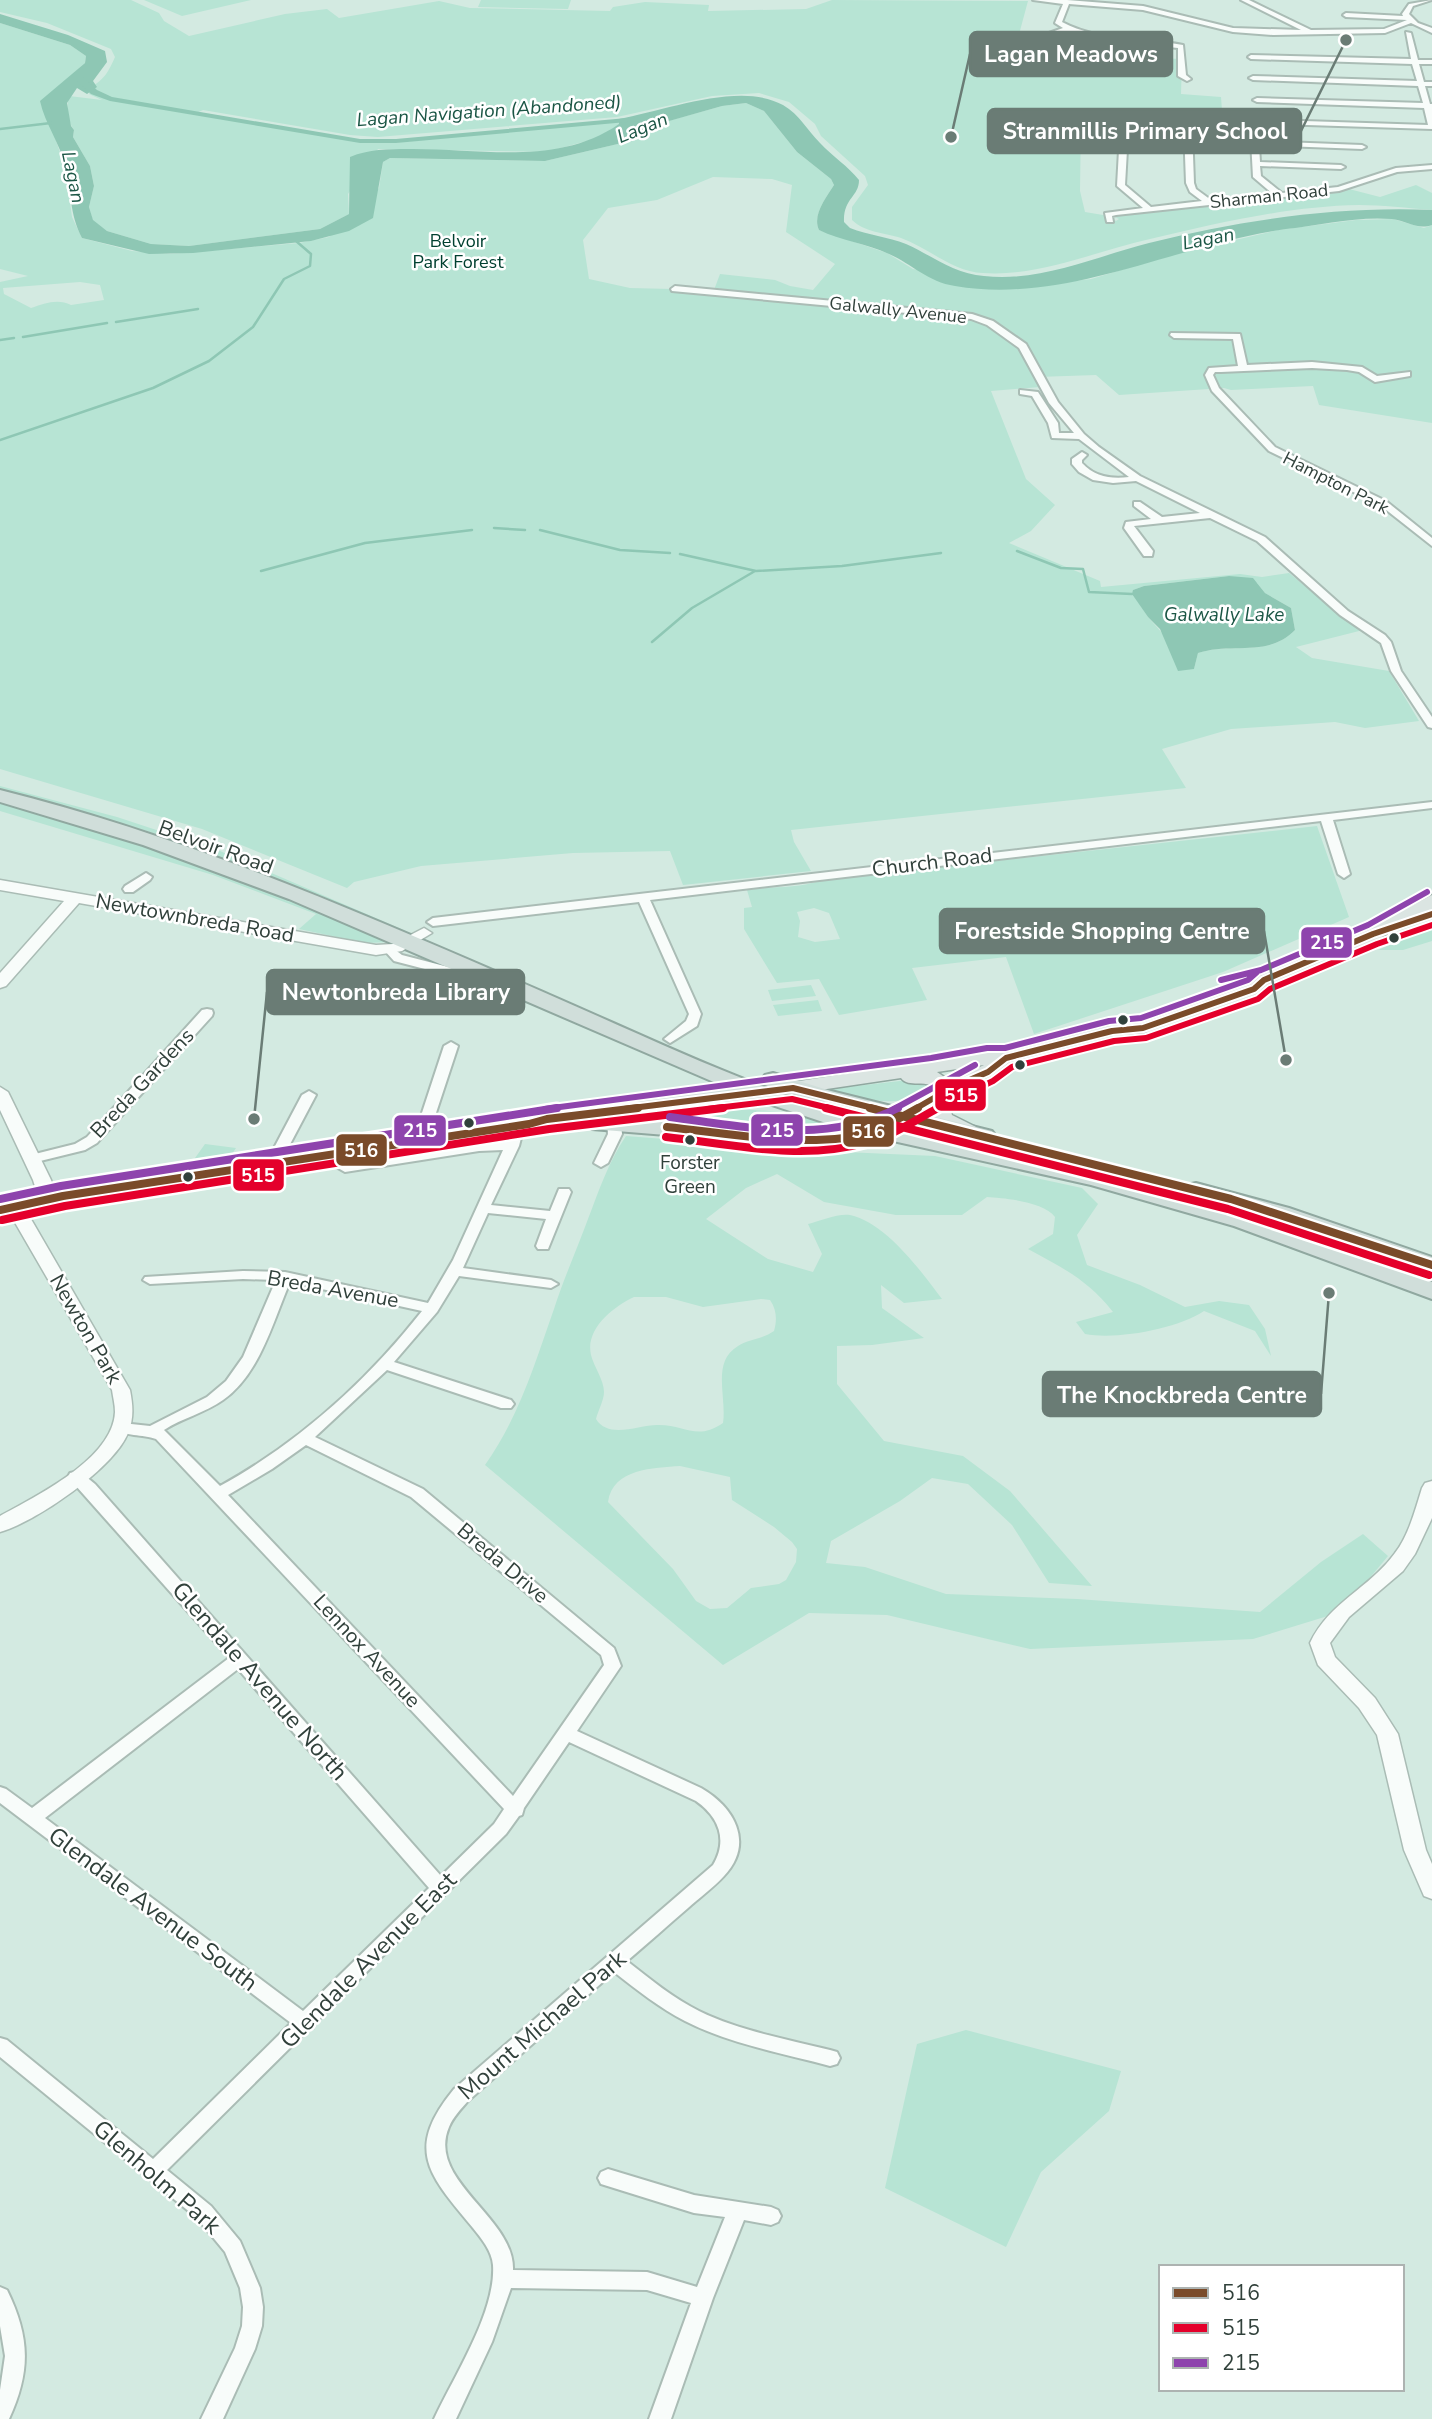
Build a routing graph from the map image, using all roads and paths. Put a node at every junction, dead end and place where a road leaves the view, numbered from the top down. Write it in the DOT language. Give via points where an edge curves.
graph roads {
  1 [pos="1036,0"];
  2 [pos="1244,0"];
  3 [pos="1431,0"];
  4 [pos="1067,2"];
  5 [pos="1107,3"];
  6 [pos="1346,15"];
  7 [pos="1408,24"];
  8 [pos="1069,29"];
  9 [pos="1312,33"];
  10 [pos="1432,33"];
  11 [pos="1123,39"];
  12 [pos="1050,42"];
  13 [pos="1115,45"];
  14 [pos="1251,57"];
  15 [pos="1415,62"];
  16 [pos="1432,62"];
  17 [pos="1253,78"];
  18 [pos="1187,79"];
  19 [pos="1420,83"];
  20 [pos="1432,84"];
  21 [pos="1256,100"];
  22 [pos="1429,106"];
  23 [pos="1276,122"];
  24 [pos="1432,127"];
  25 [pos="1188,128"];
  26 [pos="1124,131"];
  27 [pos="1362,147"];
  28 [pos="1256,164"];
  29 [pos="1341,167"];
  30 [pos="1432,167"];
  31 [pos="1280,195"];
  32 [pos="1208,202"];
  33 [pos="1149,209"];
  34 [pos="1110,220"];
  35 [pos="676,289"];
  36 [pos="1174,335"];
  37 [pos="1243,367"];
  38 [pos="1407,374"];
  39 [pos="1023,392"];
  40 [pos="1081,436"];
  41 [pos="1093,460"];
  42 [pos="1138,478"];
  43 [pos="1140,508"];
  44 [pos="1209,515"];
  45 [pos="1160,520"];
  46 [pos="1432,543"];
  47 [pos="1148,554"];
  48 [pos="1432,725"];
  49 [pos="0,781"];
  50 [pos="0,796"];
  51 [pos="1432,804"];
  52 [pos="1326,818"];
  53 [pos="1344,874"];
  54 [pos="146,877"];
  55 [pos="0,885"];
  56 [pos="122,897"];
  57 [pos="643,897"];
  58 [pos="75,898"];
  59 [pos="1429,906"];
  60 [pos="414,937"];
  61 [pos="452,972"];
  62 [pos="0,983"];
  63 [pos="207,1013"];
  64 [pos="670,1039"];
  65 [pos="451,1046"];
  66 [pos="1006,1058"];
  67 [pos="702,1069"];
  68 [pos="856,1079"];
  69 [pos="793,1088"];
  70 [pos="944,1091"];
  71 [pos="758,1093"];
  72 [pos="309,1095"];
  73 [pos="1,1097"];
  74 [pos="680,1102"];
  75 [pos="903,1116"];
  76 [pos="614,1117"];
  77 [pos="877,1129"];
  78 [pos="519,1132"];
  79 [pos="969,1132"];
  80 [pos="428,1140"];
  81 [pos="32,1159"];
  82 [pos="284,1162"];
  83 [pos="601,1163"];
  84 [pos="345,1168"];
  85 [pos="564,1192"];
  86 [pos="48,1199"];
  87 [pos="7,1208"];
  88 [pos="482,1208"];
  89 [pos="554,1216"];
  90 [pos="542,1246"];
  91 [pos="1376,1246"];
  92 [pos="1432,1265"];
  93 [pos="453,1271"];
  94 [pos="1432,1273"];
  95 [pos="285,1276"];
  96 [pos="150,1280"];
  97 [pos="551,1284"];
  98 [pos="1432,1291"];
  99 [pos="432,1308"];
  100 [pos="384,1364"];
  101 [pos="506,1404"];
  102 [pos="122,1428"];
  103 [pos="153,1431"];
  104 [pos="306,1438"];
  105 [pos="76,1477"];
  106 [pos="1432,1488"];
  107 [pos="218,1493"];
  108 [pos="0,1525"];
  109 [pos="240,1658"];
  110 [pos="567,1734"];
  111 [pos="0,1794"];
  112 [pos="516,1810"];
  113 [pos="32,1818"];
  114 [pos="440,1888"];
  115 [pos="1432,1890"];
  116 [pos="613,1961"];
  117 [pos="306,2023"];
  118 [pos="0,2046"];
  119 [pos="830,2058"];
  120 [pos="153,2171"];
  121 [pos="608,2178"];
  122 [pos="737,2212"];
  123 [pos="771,2216"];
  124 [pos="503,2279"];
  125 [pos="0,2296"];
  126 [pos="703,2298"];
  127 [pos="0,2415"];
  128 [pos="212,2419"];
  129 [pos="445,2419"];
  130 [pos="660,2419"];
  1 -- 4 [label="street"];
  2 -- 9 [label="street"];
  3 -- 7 [label="street" via="1408,7"];
  4 -- 5 [label="street"];
  4 -- 8 [label="street" via="1058,23"];
  5 -- 9 [label="street" via="1242,31"];
  6 -- 7 [label="street"];
  7 -- 9 [label="street" via="1385,31"];
  7 -- 10 [label="street"];
  7 -- 10 [label="street"];
  7 -- 15 [label="street"];
  8 -- 11 [label="street" via="1098,40"];
  8 -- 12 [label="street" via="1051,34"];
  11 -- 13 [label="street" via="1125,43"];
  11 -- 18 [label="street" via="1181,46 1182,76"];
  14 -- 15 [label="street"];
  15 -- 16 [label="street"];
  15 -- 19 [label="street"];
  17 -- 19 [label="street"];
  19 -- 20 [label="street"];
  19 -- 22 [label="street"];
  21 -- 22 [label="street"];
  22 -- 24 [label="street"];
  23 -- 24 [label="street"];
  25 -- 32 [label="street" via="1190,183"];
  26 -- 33 [label="street" via="1121,186"];
  27 -- 28 [label="street" via="1255,141"];
  28 -- 29 [label="street"];
  28 -- 31 [label="street" via="1258,177"];
  30 -- 31 [label="street, Sharman Road" via="1390,172 1345,188"];
  31 -- 32 [label="street, Sharman Road"];
  32 -- 33 [label="street, Sharman Road"];
  33 -- 34 [label="street, Sharman Road" via="1111,214"];
  35 -- 40 [label="street, Galwally Avenue" via="972,317 990,323 1023,346 1054,403"];
  36 -- 37 [label="street" via="1237,336"];
  37 -- 38 [label="street" via="1348,368 1376,379"];
  37 -- 46 [label="street, Hampton Park" via="1212,370 1209,375 1215,388 1272,449 1383,503"];
  39 -- 40 [label="street" via="1035,394 1055,436"];
  40 -- 42 [label="street, Galwally Avenue"];
  41 -- 42 [label="street" via="1081,456 1076,462 1097,477 1117,481"];
  42 -- 44 [label="street, Galwally Avenue"];
  43 -- 45 [label="street"];
  44 -- 45 [label="street"];
  44 -- 48 [label="street, Galwally Avenue" via="1261,540 1344,613 1386,642 1396,671"];
  45 -- 47 [label="street" via="1128,525"];
  49 -- 60 [label="highway, Belvoir Road" via="213,844"];
  50 -- 60 [label="highway, Belvoir Road" via="198,855"];
  51 -- 52 [label="street, Church Road"];
  52 -- 53 [label="street"];
  52 -- 57 [label="street, Church Road"];
  54 -- 56 [label="street"];
  55 -- 58 [label="street, Newtownbreda Road"];
  56 -- 58 [label="street, Newtownbreda Road"];
  56 -- 60 [label="street, Newtownbreda Road" via="365,949"];
  57 -- 60 [label="street, Church Road"];
  57 -- 64 [label="street" via="695,1014 692,1023"];
  58 -- 62 [label="street"];
  59 -- 66 [label="main road" via="1231,998 1143,1028 1112,1031"];
  60 -- 61 [label="street, Newtownbreda Road" via="398,958"];
  60 -- 64 [label="highway, Newtownbreda Road"];
  60 -- 67 [label="highway, Newtownbreda Road"];
  63 -- 81 [label="street, Breda Gardens" via="92,1140"];
  64 -- 69 [label="highway, Newtownbreda Road"];
  65 -- 80 [label="street" via="425,1125"];
  66 -- 68 [label="main road"];
  66 -- 70 [label="main road" via="1000,1067"];
  67 -- 71 [label="highway, Newtownbreda Road"];
  67 -- 74 [label="highway" via="705,1084"];
  68 -- 69 [label="main road"];
  68 -- 70 [label="main road" via="872,1082 927,1076 939,1081"];
  69 -- 71 [label="highway"];
  69 -- 75 [label="highway"];
  70 -- 75 [label="main road"];
  70 -- 79 [label="main road" via="939,1109 943,1119"];
  71 -- 74 [label="highway"];
  71 -- 77 [label="highway, Newtownbreda Road"];
  72 -- 82 [label="street" via="281,1148"];
  73 -- 81 [label="street"];
  74 -- 76 [label="highway"];
  75 -- 77 [label="highway"];
  75 -- 79 [label="highway"];
  76 -- 77 [label="highway" via="814,1140"];
  76 -- 78 [label="highway"];
  76 -- 83 [label="street" via="615,1134"];
  77 -- 98 [label="highway, Newtownbreda Road" via="1166,1198 1292,1236"];
  78 -- 80 [label="highway"];
  78 -- 84 [label="street" via="479,1147"];
  78 -- 88 [label="street"];
  79 -- 91 [label="highway" via="1231,1199"];
  80 -- 82 [label="highway"];
  81 -- 86 [label="street"];
  82 -- 86 [label="highway"];
  85 -- 89 [label="street"];
  86 -- 87 [label="highway"];
  87 -- 102 [label="street, Newton Park" via="121,1390"];
  88 -- 89 [label="street"];
  88 -- 93 [label="street"];
  89 -- 90 [label="street"];
  91 -- 92 [label="highway"];
  91 -- 94 [label="highway"];
  93 -- 97 [label="street"];
  93 -- 99 [label="street"];
  95 -- 96 [label="street, Breda Avenue"];
  95 -- 99 [label="street, Breda Avenue"];
  95 -- 103 [label="street" via="248,1360 230,1387"];
  99 -- 100 [label="street"];
  100 -- 101 [label="street"];
  100 -- 104 [label="street"];
  102 -- 103 [label="street"];
  102 -- 105 [label="street" via="107,1453"];
  103 -- 107 [label="street, Lennox Avenue" via="166,1438"];
  104 -- 107 [label="street"];
  104 -- 110 [label="street, Breda Drive" via="417,1493 608,1652 613,1666 609,1675"];
  105 -- 108 [label="street"];
  105 -- 109 [label="street, Glendale Avenue North"];
  106 -- 115 [label="street" via="1398,1564 1330,1625 1320,1643 1325,1660 1367,1703 1387,1734 1415,1850"];
  107 -- 112 [label="street, Lennox Avenue"];
  109 -- 113 [label="street"];
  109 -- 114 [label="street, Glendale Avenue North"];
  110 -- 112 [label="street, Glendale Avenue East"];
  110 -- 116 [label="street, Mount Michael Park" via="698,1795 716,1808 731,1837 729,1856 719,1870"];
  111 -- 113 [label="street, Glendale Avenue South"];
  112 -- 114 [label="street, Glendale Avenue East"];
  113 -- 117 [label="street, Glendale Avenue South"];
  114 -- 117 [label="street, Glendale Avenue East"];
  116 -- 119 [label="street" via="694,2016"];
  116 -- 124 [label="street, Mount Michael Park" via="461,2095 448,2108 435,2134 437,2159 494,2241 503,2262"];
  117 -- 120 [label="street, Glendale Avenue East"];
  118 -- 120 [label="street, Glenholm Park"];
  120 -- 128 [label="street, Glenholm Park" via="219,2227 244,2268 250,2288 253,2307 248,2338"];
  121 -- 122 [label="street"];
  122 -- 123 [label="street"];
  122 -- 126 [label="street"];
  124 -- 126 [label="street" via="647,2281"];
  124 -- 129 [label="street, Mount Michael Park" via="492,2315"];
  125 -- 127 [label="street" via="18,2362"];
  126 -- 130 [label="street"];
}
